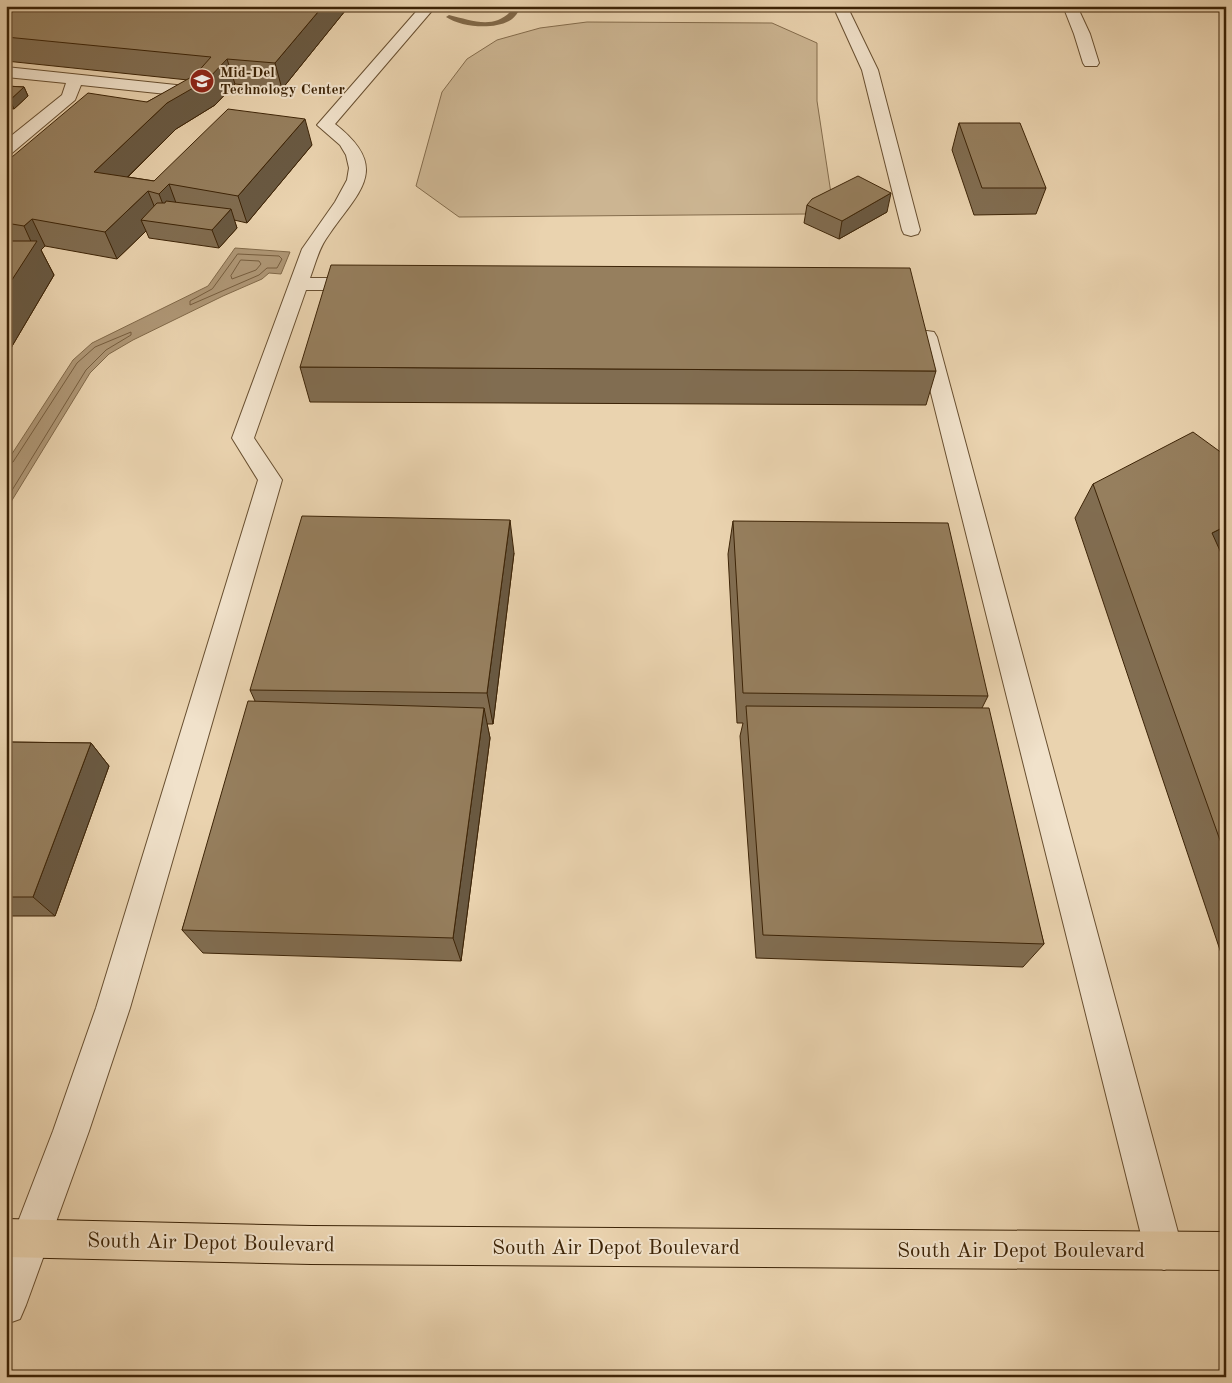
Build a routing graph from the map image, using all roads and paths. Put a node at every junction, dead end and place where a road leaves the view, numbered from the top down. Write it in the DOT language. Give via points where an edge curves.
graph roads {
  1 [pos="429,6"];
  2 [pos="840,6"];
  3 [pos="1070,6"];
  4 [pos="1091,64"];
  5 [pos="6,72"];
  6 [pos="74,80"];
  7 [pos="195,92"];
  8 [pos="6,149"];
  9 [pos="911,230"];
  10 [pos="298,284"];
  11 [pos="388,284"];
  12 [pos="921,314"];
  13 [pos="19,1238"];
  14 [pos="1164,1251"];
  15 [pos="1226,1251"];
  16 [pos="6,1305"];
  1 -- 10 [label="street" via="325,126 346,142 356,157 356,183 316,238"];
  2 -- 9 [label="street" via="870,70"];
  3 -- 4 [label="street"];
  5 -- 6 [label="street"];
  6 -- 7 [label="street"];
  6 -- 8 [label="street" via="69,97"];
  10 -- 11 [label="street"];
  10 -- 13 [label="street" via="243,438 270,480 113,1008"];
  12 -- 14 [label="street"];
  13 -- 14 [label="main road, South Air Depot Boulevard" via="321,1245"];
  13 -- 16 [label="street"];
  14 -- 15 [label="main road, South Air Depot Boulevard"];
}
